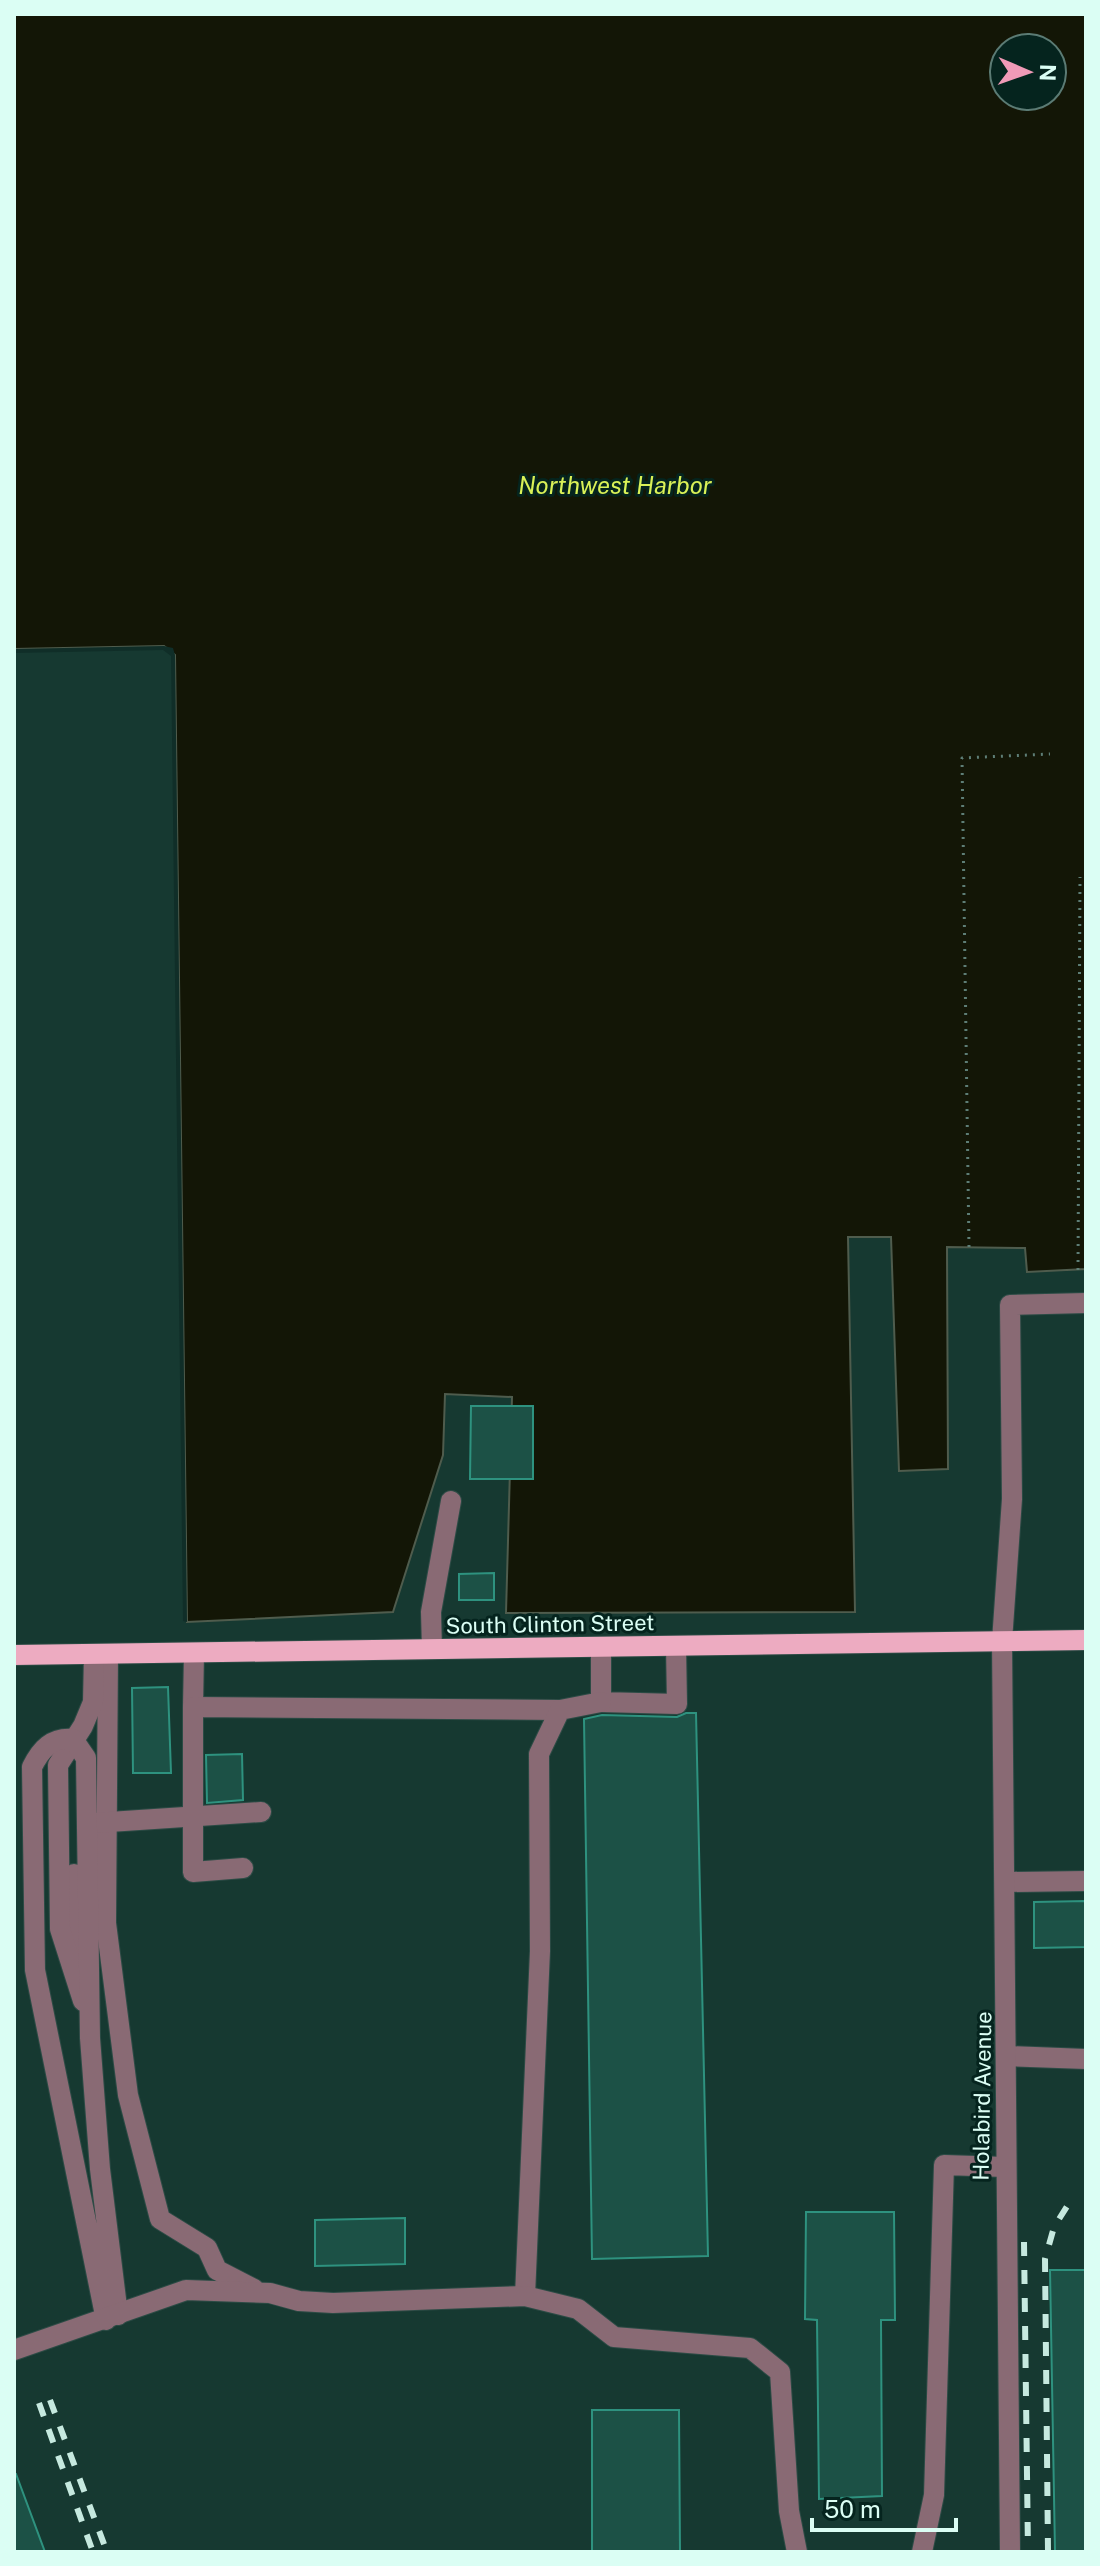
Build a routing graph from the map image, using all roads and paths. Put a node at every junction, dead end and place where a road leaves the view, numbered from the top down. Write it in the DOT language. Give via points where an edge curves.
graph roads {
  1 [pos="1050,754"];
  2 [pos="1080,877"];
  3 [pos="969,1247"];
  4 [pos="1078,1270"];
  5 [pos="1086,1303"];
  6 [pos="451,1501"];
  7 [pos="1086,1640"];
  8 [pos="1002,1641"];
  9 [pos="676,1646"];
  10 [pos="601,1647"];
  11 [pos="432,1649"];
  12 [pos="194,1653"];
  13 [pos="101,1654"];
  14 [pos="14,1655"];
  15 [pos="601,1702"];
  16 [pos="193,1707"];
  17 [pos="560,1710"];
  18 [pos="77,1743"];
  19 [pos="261,1812"];
  20 [pos="193,1817"];
  21 [pos="95,1822"];
  22 [pos="243,1868"];
  23 [pos="1086,1881"];
  24 [pos="1007,1882"];
  25 [pos="89,1979"];
  26 [pos="90,2022"];
  27 [pos="1006,2056"];
  28 [pos="1086,2059"];
  29 [pos="1005,2167"];
  30 [pos="270,2293"];
  31 [pos="525,2296"];
  32 [pos="112,2318"];
  33 [pos="14,2350"];
  34 [pos="797,2552"];
  35 [pos="922,2552"];
  36 [pos="1010,2552"];
  1 -- 3 [label="path" via="962,758"];
  2 -- 4 [label="path"];
  5 -- 8 [label="street, Holabird Avenue" via="1010,1305 1012,1499"];
  6 -- 11 [label="street" via="431,1612"];
  7 -- 8 [label="main road, South Clinton Street"];
  8 -- 9 [label="main road, South Clinton Street"];
  8 -- 24 [label="street, Holabird Avenue"];
  9 -- 10 [label="main road, South Clinton Street"];
  9 -- 15 [label="street" via="677,1704"];
  10 -- 11 [label="main road, South Clinton Street"];
  10 -- 15 [label="street"];
  11 -- 12 [label="main road, South Clinton Street"];
  12 -- 13 [label="main road, South Clinton Street"];
  12 -- 16 [label="street"];
  13 -- 14 [label="main road, South Clinton Street"];
  13 -- 18 [label="street" via="93,1702"];
  13 -- 21 [label="street"];
  15 -- 17 [label="street"];
  16 -- 17 [label="street"];
  16 -- 20 [label="street"];
  17 -- 31 [label="street" via="539,1754 540,1951"];
  18 -- 21 [label="street" via="86,1758"];
  18 -- 25 [label="street" via="74,1924"];
  18 -- 26 [label="street" via="58,1765 60,1929"];
  18 -- 32 [label="street" via="61,1738 50,1743 32,1767 35,1970"];
  19 -- 20 [label="street"];
  20 -- 21 [label="street"];
  20 -- 22 [label="street" via="193,1872"];
  21 -- 25 [label="street"];
  21 -- 30 [label="street" via="128,2095 160,2219 207,2248 217,2270"];
  23 -- 24 [label="street"];
  24 -- 27 [label="street, Holabird Avenue"];
  25 -- 26 [label="street"];
  26 -- 32 [label="street"];
  27 -- 28 [label="street"];
  27 -- 29 [label="street, Holabird Avenue"];
  29 -- 35 [label="street" via="944,2165 934,2495"];
  29 -- 36 [label="street, Holabird Avenue"];
  30 -- 31 [label="street" via="333,2303"];
  30 -- 32 [label="street" via="186,2290"];
  31 -- 34 [label="street" via="578,2309 614,2337 750,2348 780,2372 789,2511"];
  32 -- 33 [label="street"];
}
